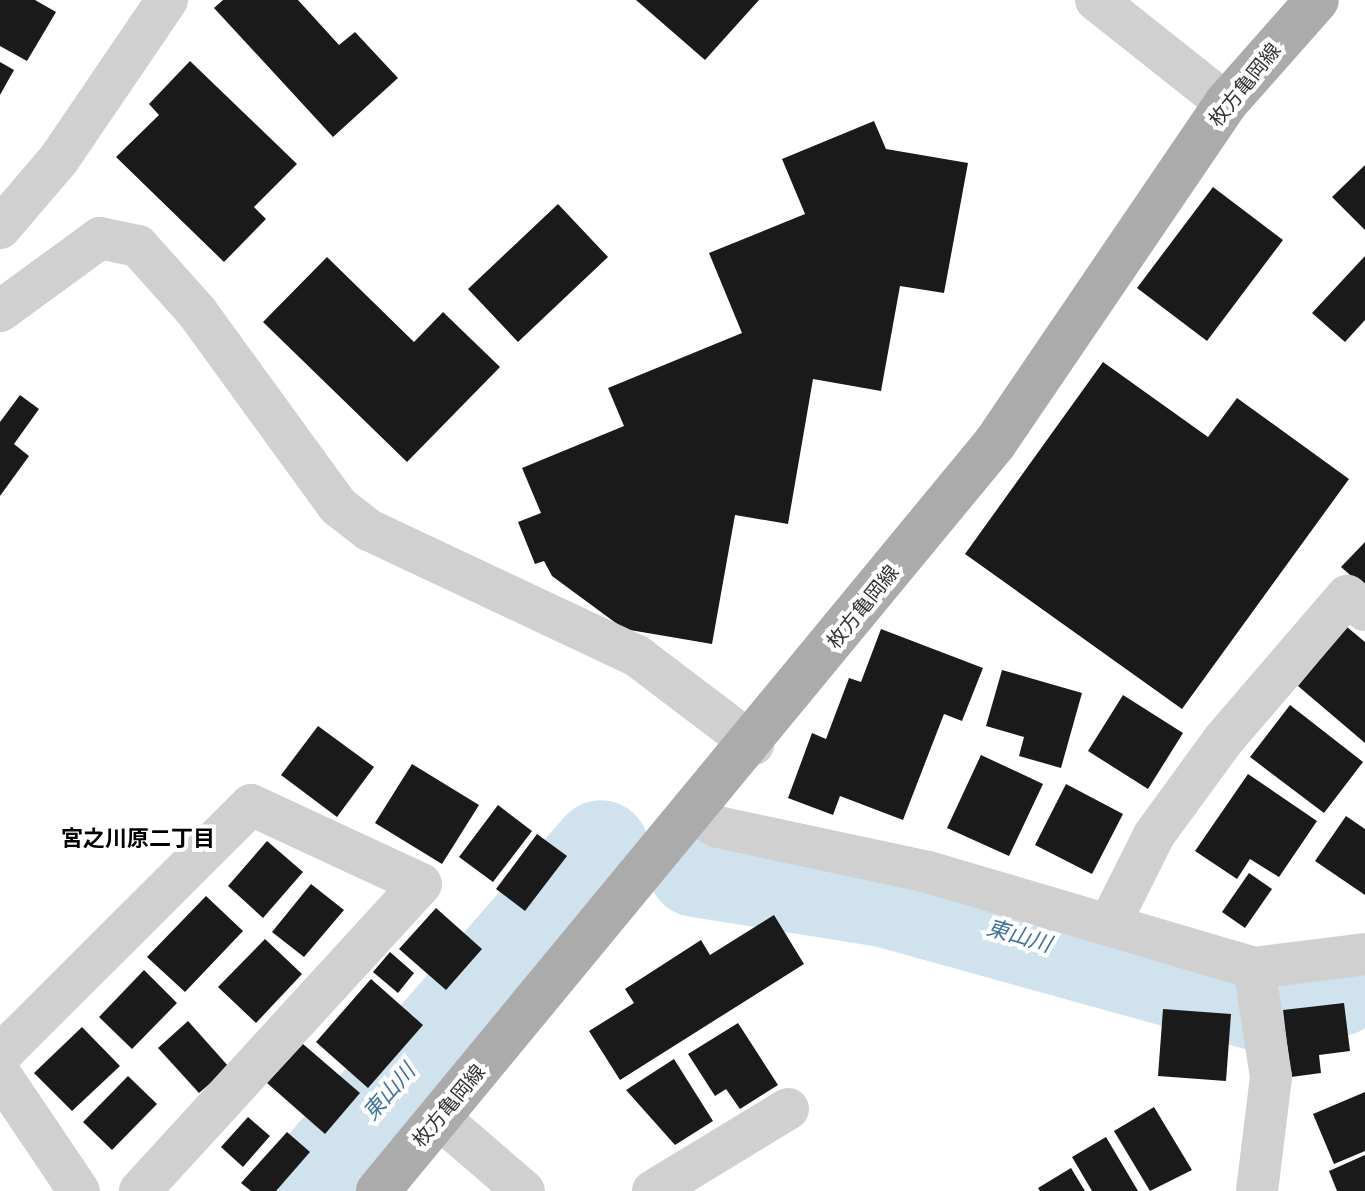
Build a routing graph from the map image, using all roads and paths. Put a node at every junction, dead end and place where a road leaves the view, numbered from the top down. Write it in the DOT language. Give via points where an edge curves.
graph roads {
  1 [pos="167,0"];
  2 [pos="1096,0"];
  3 [pos="1317,0"];
  4 [pos="1226,103"];
  5 [pos="0,228"];
  6 [pos="0,311"];
  7 [pos="1365,610"];
  8 [pos="753,744"];
  9 [pos="692,813"];
  10 [pos="1109,925"];
  11 [pos="1365,954"];
  12 [pos="1258,988"];
  13 [pos="0,1055"];
  14 [pos="0,1074"];
  15 [pos="788,1109"];
  16 [pos="439,1118"];
  17 [pos="79,1191"];
  18 [pos="140,1191"];
  19 [pos="378,1191"];
  20 [pos="524,1191"];
  21 [pos="653,1191"];
  22 [pos="1257,1191"];
  1 -- 5 [label="street" via="59,159"];
  2 -- 4 [label="street"];
  3 -- 4 [label="main road, 枚方亀岡線"];
  4 -- 8 [label="main road, 枚方亀岡線" via="995,443"];
  6 -- 8 [label="street" via="100,238 138,246 197,312 338,506 369,530 637,656"];
  7 -- 10 [label="street" via="1347,596 1224,739 1154,835"];
  8 -- 9 [label="main road, 枚方亀岡線"];
  9 -- 10 [label="street" via="718,827 928,872"];
  9 -- 16 [label="main road, 枚方亀岡線"];
  10 -- 12 [label="street"];
  11 -- 12 [label="street"];
  12 -- 22 [label="street" via="1271,1115"];
  13 -- 18 [label="street" via="251,805 421,884"];
  14 -- 17 [label="street"];
  15 -- 21 [label="street"];
  16 -- 19 [label="main road, 枚方亀岡線"];
  16 -- 20 [label="street"];
}
